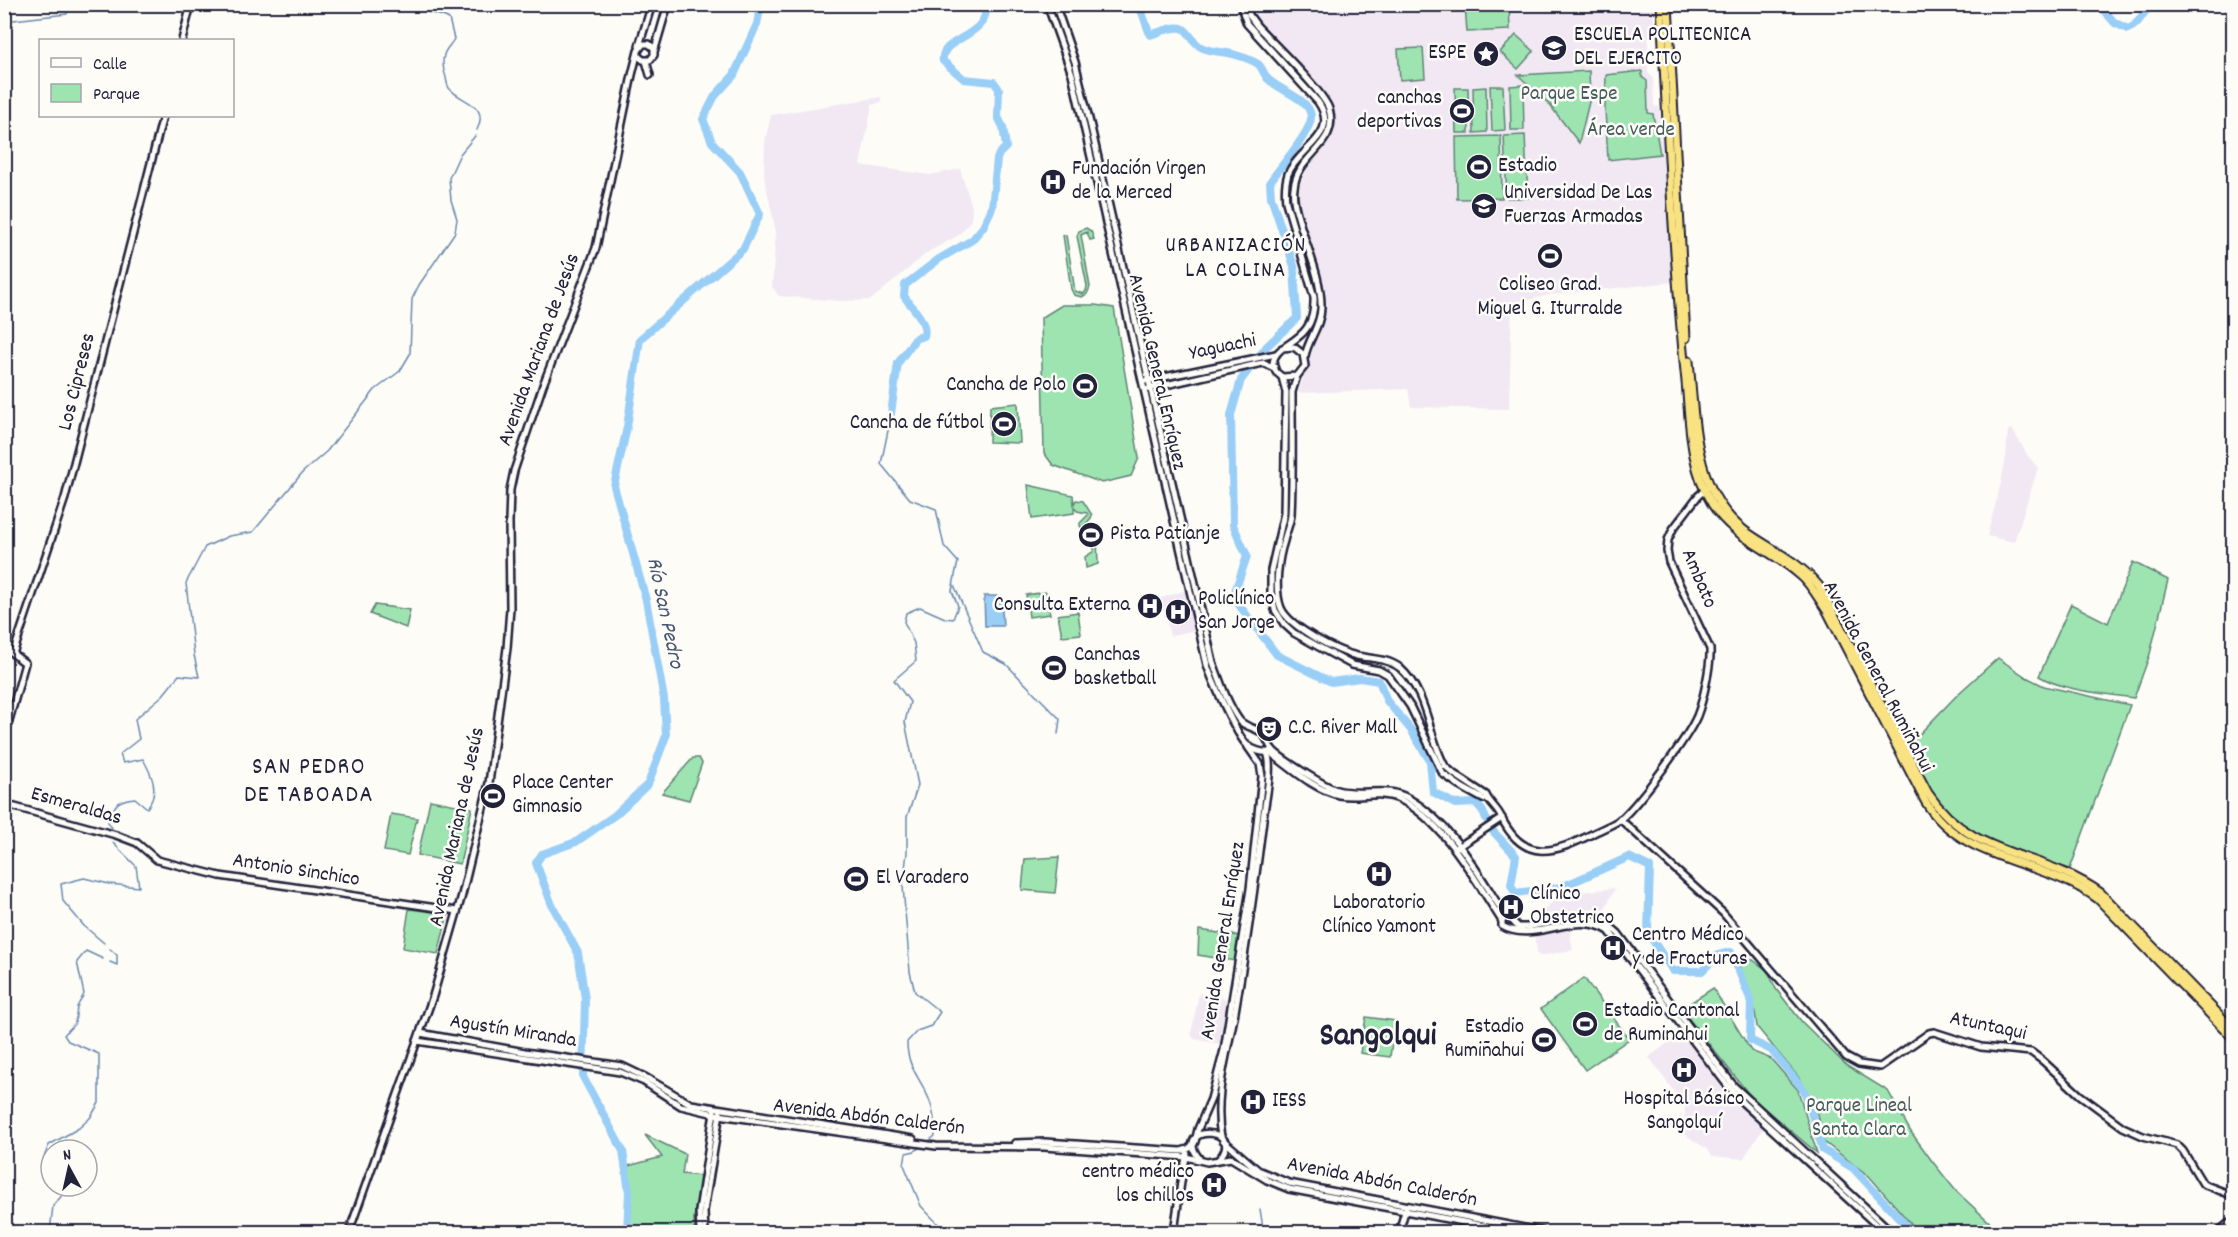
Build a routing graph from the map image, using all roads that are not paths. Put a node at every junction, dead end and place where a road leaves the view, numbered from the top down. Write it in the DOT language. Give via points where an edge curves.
graph roads {
  1 [pos="191,4"];
  2 [pos="652,4"];
  3 [pos="668,4"];
  4 [pos="1047,4"];
  5 [pos="1055,4"];
  6 [pos="1240,4"];
  7 [pos="1247,4"];
  8 [pos="1661,4"];
  9 [pos="1668,4"];
  10 [pos="182,39"];
  11 [pos="638,49"];
  12 [pos="655,51"];
  13 [pos="646,61"];
  14 [pos="1072,63"];
  15 [pos="633,70"];
  16 [pos="650,75"];
  17 [pos="163,117"];
  18 [pos="1091,127"];
  19 [pos="1084,129"];
  20 [pos="1282,348"];
  21 [pos="1276,354"];
  22 [pos="1304,358"];
  23 [pos="1274,368"];
  24 [pos="1297,376"];
  25 [pos="1282,377"];
  26 [pos="1149,380"];
  27 [pos="1141,382"];
  28 [pos="1150,389"];
  29 [pos="1143,391"];
  30 [pos="1707,488"];
  31 [pos="1193,593"];
  32 [pos="4,647"];
  33 [pos="13,654"];
  34 [pos="1393,664"];
  35 [pos="1386,673"];
  36 [pos="1421,700"];
  37 [pos="1410,706"];
  38 [pos="1256,730"];
  39 [pos="4,739"];
  40 [pos="1246,744"];
  41 [pos="1269,751"];
  42 [pos="1487,799"];
  43 [pos="4,804"];
  44 [pos="1502,818"];
  45 [pos="1620,819"];
  46 [pos="137,843"];
  47 [pos="1457,848"];
  48 [pos="457,911"];
  49 [pos="1504,919"];
  50 [pos="1510,925"];
  51 [pos="2234,1030"];
  52 [pos="420,1033"];
  53 [pos="2234,1040"];
  54 [pos="417,1041"];
  55 [pos="575,1062"];
  56 [pos="601,1065"];
  57 [pos="717,1112"];
  58 [pos="1222,1139"];
  59 [pos="1194,1143"];
  60 [pos="936,1145"];
  61 [pos="1188,1149"];
  62 [pos="1186,1157"];
  63 [pos="1198,1159"];
  64 [pos="1218,1160"];
  65 [pos="1184,1166"];
  66 [pos="2234,1196"];
  67 [pos="1406,1209"];
  68 [pos="2234,1219"];
  69 [pos="349,1233"];
  70 [pos="700,1233"];
  71 [pos="705,1233"];
  72 [pos="1174,1233"];
  73 [pos="1399,1233"];
  74 [pos="1516,1233"];
  75 [pos="1546,1233"];
  76 [pos="1884,1233"];
  77 [pos="1892,1233"];
  78 [pos="2218,1233"];
  1 -- 10 [label="street"];
  2 -- 11 [label="street, Avenida Mariana de Jesús"];
  3 -- 12 [label="street"];
  4 -- 14 [label="street, Avenida General Enríquez"];
  5 -- 14 [label="street, Avenida General Enríquez"];
  6 -- 20 [label="street" via="1247,24 1317,102 1324,115 1321,134 1298,158 1287,180 1286,202 1315,304 1303,335"];
  7 -- 22 [label="street" via="1252,19 1326,102 1331,118 1328,135 1302,164 1294,187 1295,206 1321,306"];
  8 -- 30 [label="highway, Avenida General Rumiñahui" via="1678,299 1693,455"];
  9 -- 30 [label="highway, Avenida General Rumiñahui" via="1686,339"];
  11 -- 12 [label="street" via="646,43"];
  11 -- 13 [label="street" via="639,56"];
  11 -- 15 [label="street, Avenida Mariana de Jesús"];
  12 -- 13 [label="street"];
  13 -- 15 [label="street"];
  13 -- 16 [label="street"];
  14 -- 18 [label="street, Avenida General Enríquez"];
  14 -- 19 [label="street, Avenida General Enríquez"];
  15 -- 48 [label="street, Avenida Mariana de Jesús" via="592,260 543,385 510,490 510,619 496,736 489,783"];
  17 -- 33 [label="street, Los Cipreses" via="65,498"];
  18 -- 19 [label="street"];
  18 -- 26 [label="street, Avenida General Enríquez"];
  19 -- 27 [label="street, Avenida General Enríquez"];
  20 -- 21 [label="street"];
  20 -- 22 [label="street" via="1294,347"];
  21 -- 23 [label="street"];
  21 -- 26 [label="street, Yaguachi"];
  22 -- 24 [label="street" via="1303,370"];
  23 -- 25 [label="street"];
  23 -- 28 [label="street, Yaguachi" via="1258,364"];
  24 -- 25 [label="street"];
  24 -- 34 [label="street" via="1292,392 1291,517 1278,570 1281,608 1298,626 1329,645"];
  25 -- 35 [label="street" via="1286,392 1284,513 1271,570 1275,610 1289,628 1326,651 1352,665"];
  26 -- 27 [label="street, Yaguachi"];
  26 -- 28 [label="street, Avenida General Enríquez"];
  27 -- 29 [label="street, Avenida General Enríquez"];
  28 -- 29 [label="street, Yaguachi"];
  28 -- 31 [label="street, Avenida General Enríquez"];
  29 -- 31 [label="street, Avenida General Enríquez"];
  30 -- 45 [label="street, Ambato" via="1673,529 1667,551 1710,649 1700,706 1692,725 1656,777"];
  30 -- 51 [label="highway, Avenida General Rumiñahui" via="1736,523 1802,568 1819,585 1928,793 1944,815 1980,841 2066,873 2101,893"];
  30 -- 53 [label="highway, Avenida General Rumiñahui" via="1717,511 1734,530 1810,586 1827,611 1925,801 1941,822 1969,843 2067,880 2105,904"];
  31 -- 38 [label="street, Avenida General Enríquez" via="1227,698 1242,723"];
  31 -- 40 [label="street, Avenida General Enríquez" via="1210,675"];
  32 -- 33 [label="street"];
  33 -- 39 [label="street" via="25,663"];
  34 -- 35 [label="street" via="1386,668"];
  34 -- 36 [label="street" via="1402,670"];
  35 -- 37 [label="street"];
  36 -- 37 [label="street" via="1419,705"];
  36 -- 42 [label="street" via="1445,766"];
  37 -- 42 [label="street" via="1443,774"];
  38 -- 40 [label="street" via="1244,736"];
  38 -- 41 [label="street, Avenida General Enríquez" via="1263,734"];
  40 -- 41 [label="street"];
  40 -- 59 [label="street, Avenida General Enríquez" via="1260,764 1262,776 1252,868 1224,1050"];
  41 -- 47 [label="street" via="1337,790 1389,791 1410,799 1438,823"];
  41 -- 58 [label="street, Avenida General Enríquez" via="1255,890 1219,1099"];
  42 -- 44 [label="street"];
  43 -- 46 [label="street, Esmeraldas"];
  44 -- 45 [label="street" via="1515,839 1544,851 1569,846"];
  44 -- 47 [label="street"];
  45 -- 66 [label="street, Atuntaqui" via="1723,913 1846,1058 1880,1067 1934,1032 1981,1047 2031,1052 2123,1127 2177,1145 2203,1184"];
  46 -- 48 [label="street, Antonio Sinchico" via="157,860 220,876"];
  47 -- 49 [label="street"];
  48 -- 52 [label="street, Avenida Mariana de Jesús"];
  49 -- 50 [label="street" via="1510,918"];
  49 -- 50 [label="street" via="1503,927"];
  50 -- 76 [label="street" via="1519,932 1588,922 1609,931 1743,1103"];
  50 -- 77 [label="street" via="1527,927 1588,918 1609,925 1734,1086"];
  52 -- 54 [label="street, Avenida Mariana de Jesús"];
  52 -- 55 [label="street, Agustín Miranda"];
  54 -- 55 [label="street, Agustín Miranda"];
  54 -- 69 [label="street, Avenida Mariana de Jesús"];
  55 -- 56 [label="street, Agustín Miranda"];
  56 -- 57 [label="street, Avenida Abdón Calderón" via="630,1068 682,1100"];
  57 -- 60 [label="street, Avenida Abdón Calderón"];
  57 -- 70 [label="street" via="699,1211"];
  57 -- 71 [label="street" via="704,1211"];
  58 -- 59 [label="street" via="1208,1132"];
  58 -- 64 [label="street" via="1224,1153"];
  58 -- 67 [label="street, Avenida Abdón Calderón" via="1249,1163 1289,1184"];
  59 -- 61 [label="street"];
  59 -- 63 [label="street"];
  60 -- 61 [label="street, Avenida Abdón Calderón" via="1045,1142"];
  60 -- 62 [label="street, Avenida Abdón Calderón" via="1044,1147"];
  61 -- 62 [label="street"];
  62 -- 63 [label="street, Avenida Abdón Calderón"];
  62 -- 65 [label="street"];
  63 -- 64 [label="street"];
  63 -- 65 [label="street"];
  64 -- 67 [label="street, Avenida Abdón Calderón" via="1233,1159 1289,1189"];
  65 -- 72 [label="street"];
  67 -- 73 [label="street"];
  67 -- 74 [label="street, Avenida Abdón Calderón"];
  67 -- 75 [label="street, Avenida Abdón Calderón"];
  68 -- 78 [label="street"];
}
